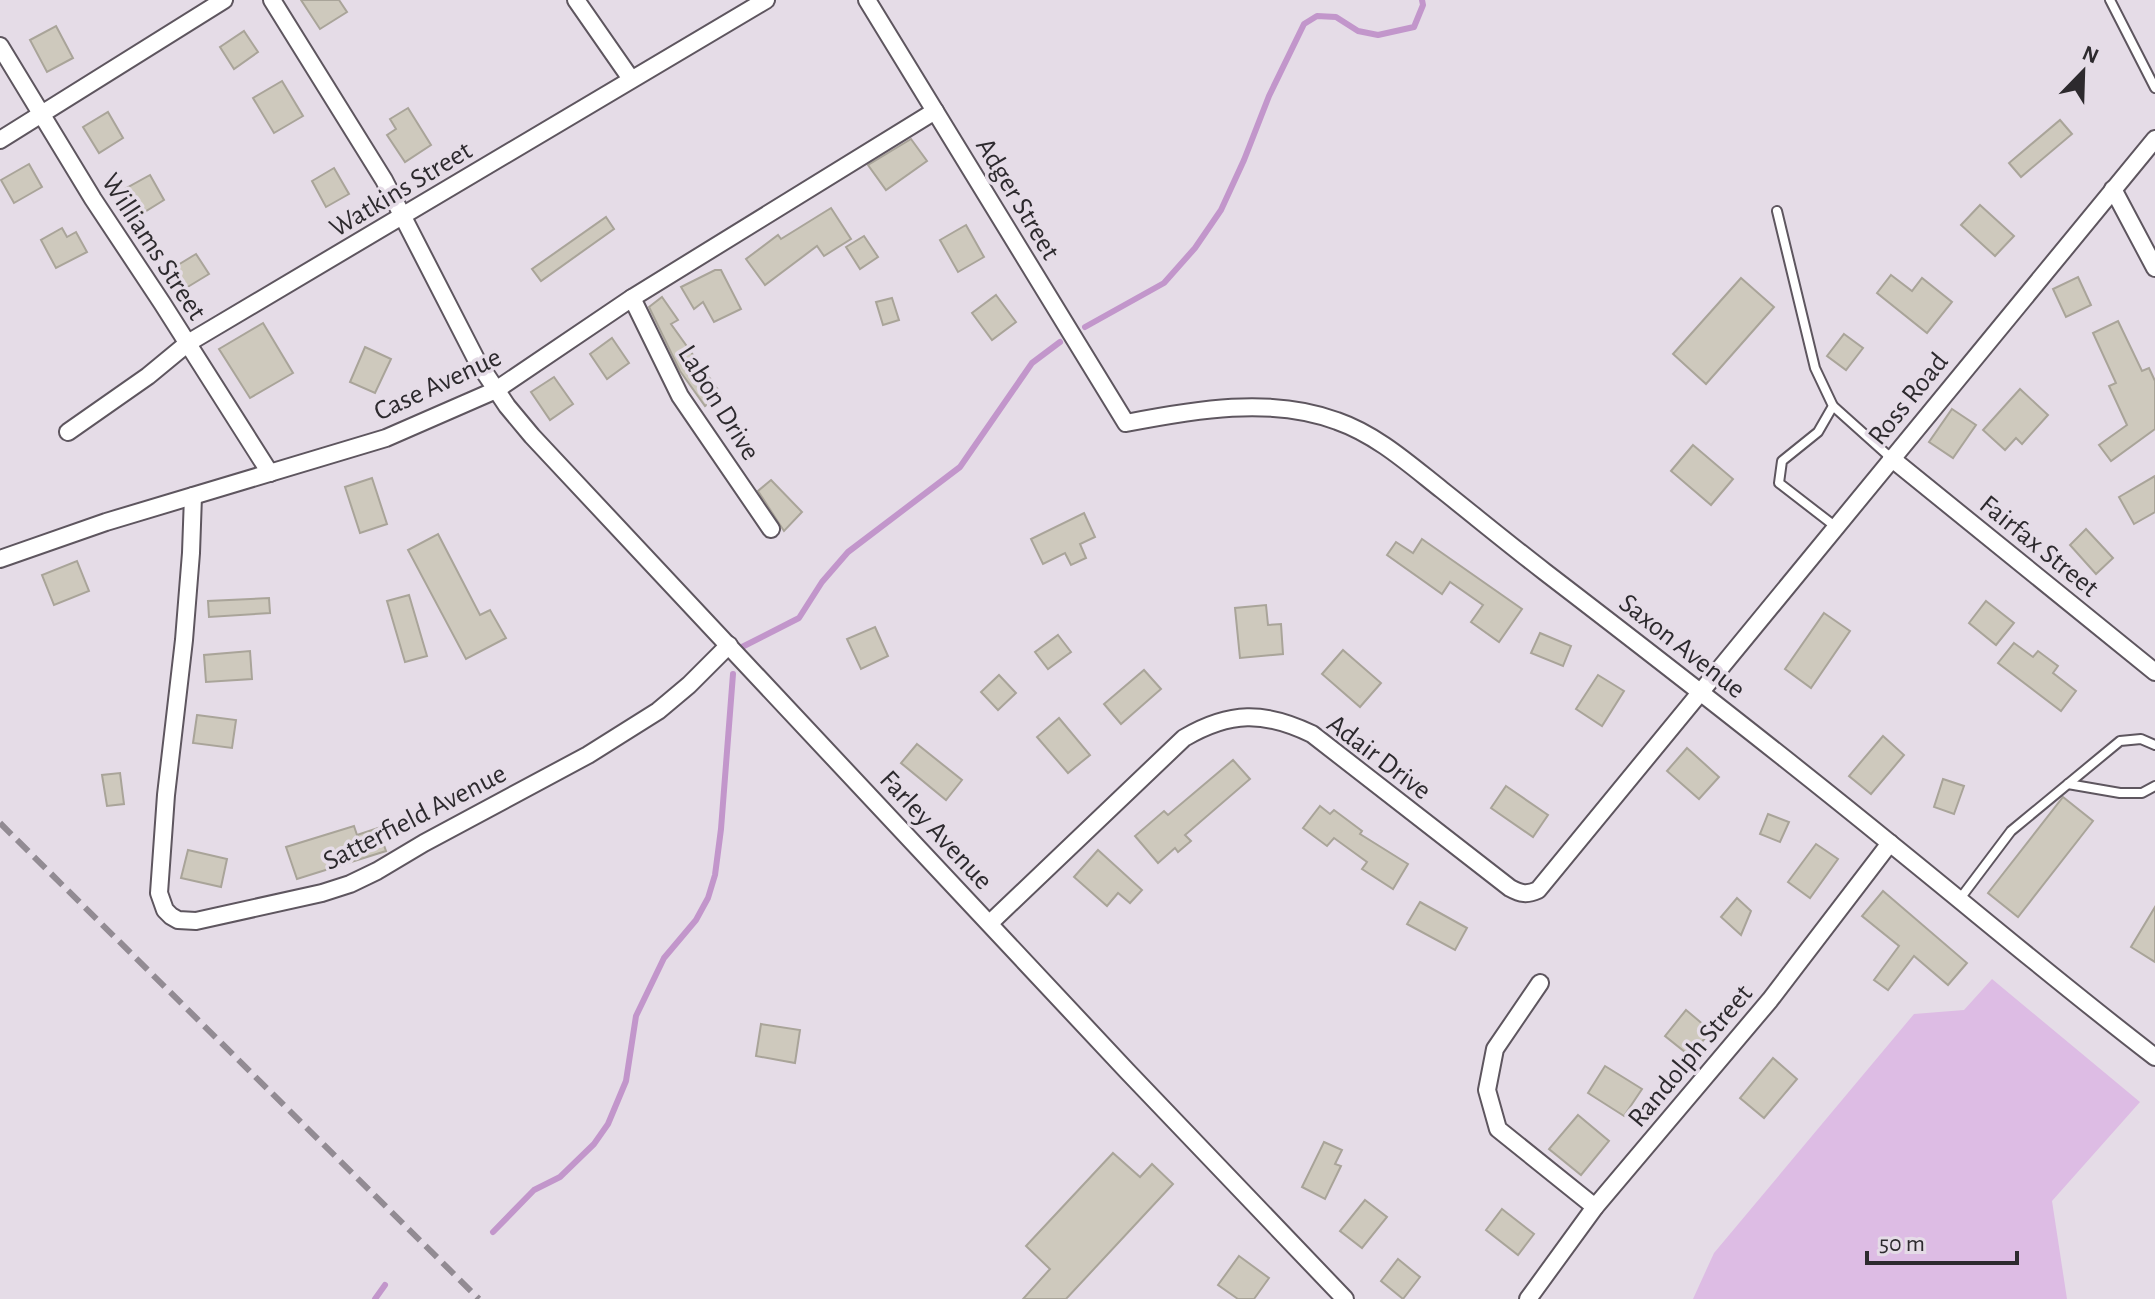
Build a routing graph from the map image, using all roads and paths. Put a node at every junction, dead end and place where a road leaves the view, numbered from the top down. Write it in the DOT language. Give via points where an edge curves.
graph roads {
  1 [pos="224,0"];
  2 [pos="272,0"];
  3 [pos="576,0"];
  4 [pos="766,0"];
  5 [pos="867,0"];
  6 [pos="2110,0"];
  7 [pos="0,46"];
  8 [pos="631,79"];
  9 [pos="2155,88"];
  10 [pos="935,111"];
  11 [pos="42,113"];
  12 [pos="2155,139"];
  13 [pos="0,140"];
  14 [pos="2113,189"];
  15 [pos="1777,211"];
  16 [pos="404,216"];
  17 [pos="2155,268"];
  18 [pos="632,298"];
  19 [pos="188,343"];
  20 [pos="496,390"];
  21 [pos="1833,406"];
  22 [pos="1126,423"];
  23 [pos="68,432"];
  24 [pos="1891,458"];
  25 [pos="270,473"];
  26 [pos="193,496"];
  27 [pos="1837,527"];
  28 [pos="771,529"];
  29 [pos="0,559"];
  30 [pos="729,645"];
  31 [pos="2155,672"];
  32 [pos="1701,692"];
  33 [pos="2155,745"];
  34 [pos="2068,784"];
  35 [pos="2155,786"];
  36 [pos="1890,843"];
  37 [pos="1959,900"];
  38 [pos="990,923"];
  39 [pos="1540,983"];
  40 [pos="2155,1057"];
  41 [pos="1595,1207"];
  42 [pos="1345,1299"];
  43 [pos="1528,1299"];
  1 -- 11 [label="street"];
  2 -- 16 [label="street, Farley Avenue"];
  3 -- 8 [label="street"];
  4 -- 8 [label="street, Watkins Street"];
  5 -- 10 [label="street, Adger Street"];
  6 -- 9 [label="lane"];
  7 -- 11 [label="street, Williams Street"];
  8 -- 16 [label="street, Watkins Street"];
  10 -- 18 [label="street, Case Avenue"];
  10 -- 22 [label="street, Adger Street"];
  11 -- 13 [label="street"];
  11 -- 19 [label="street, Williams Street"];
  12 -- 14 [label="street, Ross Road"];
  14 -- 17 [label="street"];
  14 -- 24 [label="street, Ross Road"];
  15 -- 21 [label="lane" via="1815,368"];
  16 -- 19 [label="street, Watkins Street"];
  16 -- 20 [label="street, Farley Avenue"];
  18 -- 20 [label="street, Case Avenue"];
  18 -- 28 [label="street, Labon Drive" via="680,396"];
  19 -- 23 [label="street, Watkins Street"];
  19 -- 25 [label="street, Williams Street"];
  20 -- 25 [label="street, Case Avenue" via="386,438"];
  20 -- 30 [label="street, Farley Avenue" via="532,436"];
  21 -- 24 [label="lane"];
  21 -- 27 [label="lane" via="1818,432 1782,461 1779,483"];
  22 -- 32 [label="street, Saxon Avenue" via="1271,408 1337,420 1368,434"];
  24 -- 27 [label="street, Ross Road"];
  24 -- 31 [label="street, Fairfax Street"];
  25 -- 26 [label="street, Case Avenue"];
  26 -- 29 [label="street, Case Avenue"];
  26 -- 30 [label="street, Satterfield Avenue" via="159,893 165,910 178,920 196,921 322,893 377,871 658,711"];
  27 -- 32 [label="street, Ross Road"];
  30 -- 38 [label="street, Farley Avenue"];
  32 -- 36 [label="street, Saxon Avenue"];
  32 -- 38 [label="street, Adair Drive" via="1538,890 1529,894 1510,888 1312,734 1263,717 1237,718 1184,738"];
  33 -- 34 [label="lane" via="2141,739 2120,741"];
  34 -- 35 [label="lane" via="2120,793 2142,793"];
  34 -- 37 [label="lane" via="2011,831"];
  36 -- 37 [label="street, Saxon Avenue"];
  36 -- 41 [label="street, Randolph Street" via="1770,1000"];
  37 -- 40 [label="street, Saxon Avenue"];
  38 -- 42 [label="street, Farley Avenue"];
  39 -- 41 [label="street" via="1495,1049 1487,1090 1498,1129"];
  41 -- 43 [label="street, Randolph Street"];
}
